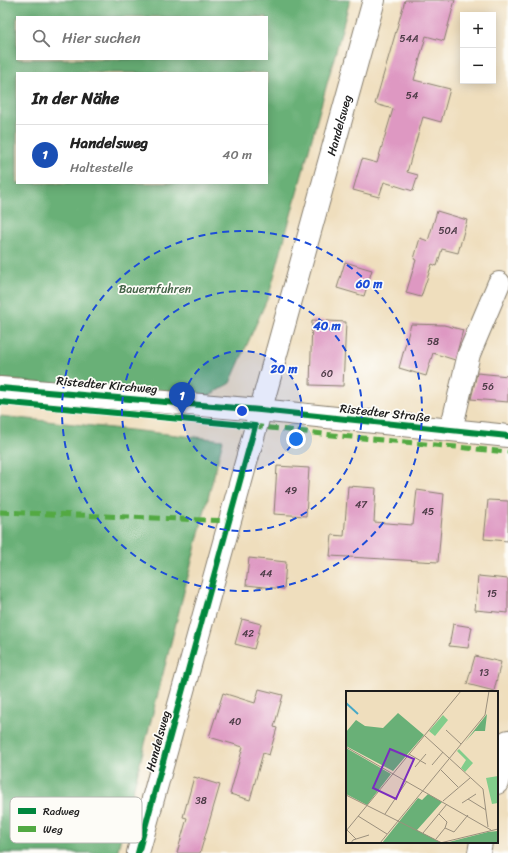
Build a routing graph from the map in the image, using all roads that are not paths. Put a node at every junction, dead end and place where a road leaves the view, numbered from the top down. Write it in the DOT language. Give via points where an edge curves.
graph roads {
  1 [pos="374,0"];
  2 [pos="499,283"];
  3 [pos="0,388"];
  4 [pos="260,410"];
  5 [pos="451,430"];
  6 [pos="508,436"];
  7 [pos="508,741"];
  8 [pos="498,779"];
  9 [pos="142,838"];
  10 [pos="141,843"];
  11 [pos="481,843"];
  12 [pos="138,853"];
  13 [pos="478,853"];
  1 -- 4 [label="street, Handelsweg"];
  2 -- 5 [label="street" via="469,354"];
  3 -- 4 [label="street, Ristedter Kirchweg"];
  4 -- 5 [label="street, Ristedter Straße"];
  4 -- 9 [label="street, Handelsweg"];
  5 -- 6 [label="street, Ristedter Straße"];
  7 -- 8 [label="street"];
  10 -- 12 [label="street, Handelsweg"];
  11 -- 13 [label="street"];
}
